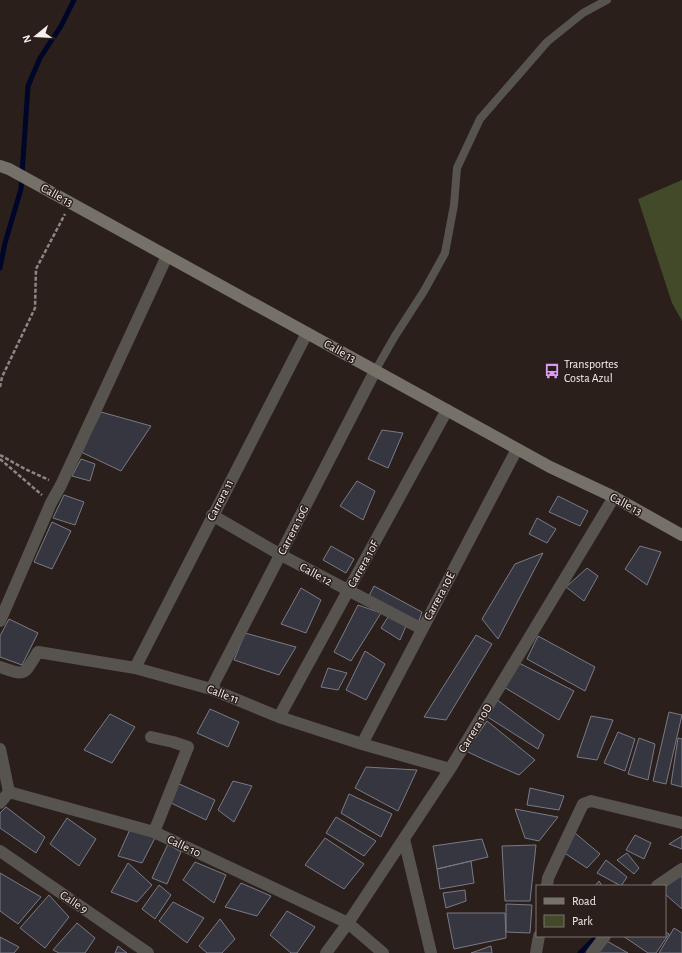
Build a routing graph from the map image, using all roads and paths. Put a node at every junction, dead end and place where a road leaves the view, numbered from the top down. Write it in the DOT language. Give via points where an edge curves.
graph roads {
  1 [pos="607,0"];
  2 [pos="5,167"];
  3 [pos="70,202"];
  4 [pos="167,256"];
  5 [pos="307,333"];
  6 [pos="375,371"];
  7 [pos="0,387"];
  8 [pos="447,410"];
  9 [pos="517,449"];
  10 [pos="0,455"];
  11 [pos="0,459"];
  12 [pos="60,485"];
  13 [pos="614,497"];
  14 [pos="51,503"];
  15 [pos="212,516"];
  16 [pos="682,534"];
  17 [pos="281,555"];
  18 [pos="349,590"];
  19 [pos="0,621"];
  20 [pos="422,629"];
  21 [pos="0,667"];
  22 [pos="135,668"];
  23 [pos="211,688"];
  24 [pos="279,717"];
  25 [pos="151,737"];
  26 [pos="362,744"];
  27 [pos="0,748"];
  28 [pos="450,769"];
  29 [pos="9,792"];
  30 [pos="0,803"];
  31 [pos="682,823"];
  32 [pos="154,832"];
  33 [pos="404,839"];
  34 [pos="0,852"];
  35 [pos="682,869"];
  36 [pos="547,885"];
  37 [pos="658,885"];
  38 [pos="348,923"];
  39 [pos="539,937"];
  40 [pos="605,937"];
  41 [pos="148,953"];
  42 [pos="326,953"];
  43 [pos="383,953"];
  44 [pos="431,953"];
  45 [pos="536,953"];
  46 [pos="592,953"];
  1 -- 6 [label="lane" via="583,13 547,42 480,119 457,168 454,205 445,253"];
  2 -- 3 [label="street, Calle 13"];
  3 -- 4 [label="street, Calle 13"];
  3 -- 7 [label="path" via="36,269 35,308 2,377"];
  4 -- 5 [label="street, Calle 13"];
  4 -- 12 [label="street"];
  5 -- 6 [label="street, Calle 13"];
  5 -- 15 [label="street, Carrera 11"];
  6 -- 8 [label="street, Calle 13"];
  6 -- 17 [label="street, Carrera 10G"];
  8 -- 9 [label="street, Calle 13"];
  8 -- 18 [label="street, Carrera 10F"];
  9 -- 13 [label="street, Calle 13"];
  9 -- 20 [label="street, Carrera 10E"];
  10 -- 12 [label="path"];
  11 -- 14 [label="path"];
  12 -- 14 [label="street"];
  13 -- 16 [label="street, Calle 13"];
  13 -- 28 [label="street, Carrera 10D"];
  14 -- 19 [label="street"];
  15 -- 17 [label="street, Calle 12"];
  15 -- 22 [label="street, Carrera 11"];
  17 -- 18 [label="street, Calle 12"];
  17 -- 23 [label="street, Carrera 10G"];
  18 -- 20 [label="street, Calle 12"];
  18 -- 24 [label="street, Carrera 10F"];
  20 -- 26 [label="street, Carrera 10E"];
  21 -- 22 [label="street, Calle 11" via="17,674 23,672 38,652"];
  22 -- 23 [label="street, Calle 11"];
  23 -- 24 [label="street, Calle 11"];
  24 -- 26 [label="street, Calle 11"];
  25 -- 32 [label="street" via="188,747"];
  26 -- 28 [label="street, Calle 11"];
  27 -- 29 [label="street"];
  28 -- 33 [label="street, Carrera 10D"];
  29 -- 30 [label="street"];
  29 -- 32 [label="street, Calle 10"];
  31 -- 36 [label="street" via="592,801 583,804 548,878"];
  32 -- 38 [label="street, Calle 10"];
  33 -- 38 [label="street, Carrera 10D"];
  33 -- 44 [label="street"];
  34 -- 41 [label="street, Calle 9"];
  35 -- 37 [label="street"];
  38 -- 42 [label="street, Carrera 10D"];
  38 -- 43 [label="street, Calle 10"];
  39 -- 45 [label="street"];
  40 -- 46 [label="street"];
}
